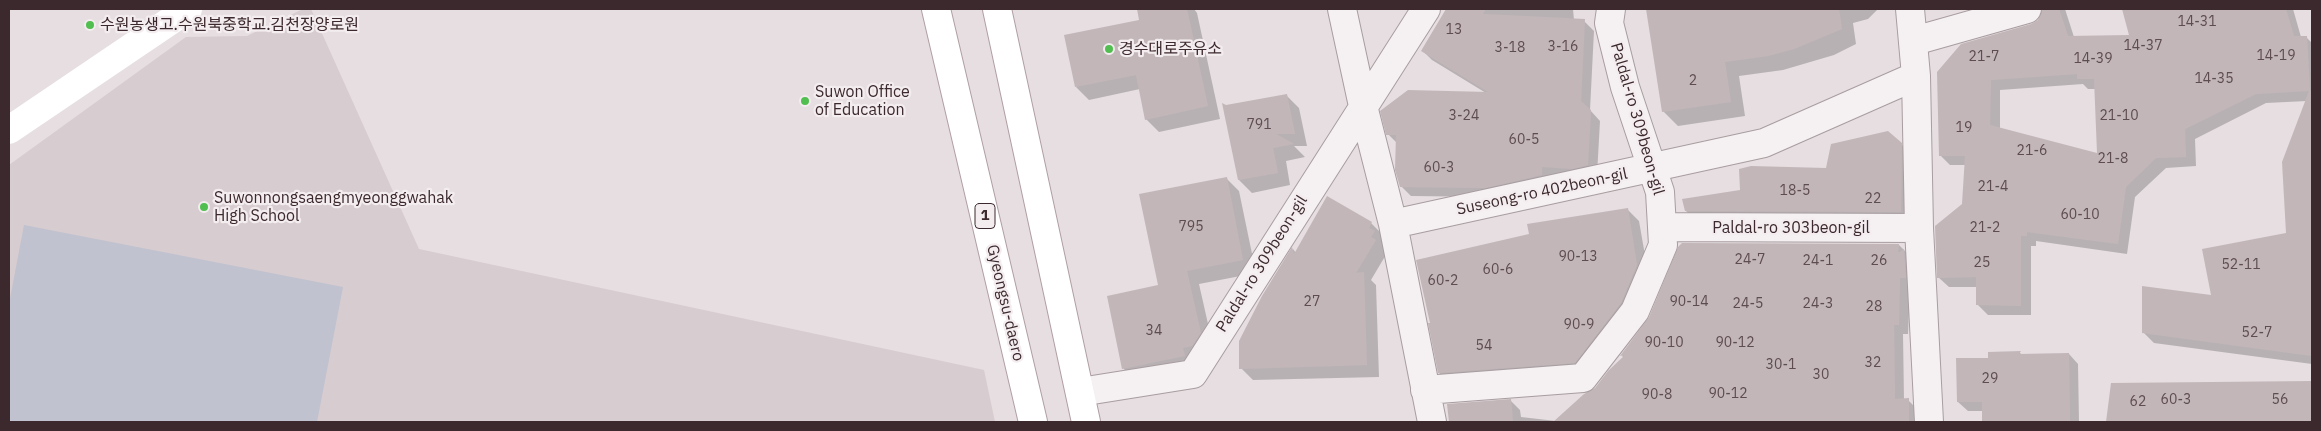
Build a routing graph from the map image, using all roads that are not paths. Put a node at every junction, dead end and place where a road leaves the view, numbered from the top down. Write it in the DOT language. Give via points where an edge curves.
graph roads {
  1 [pos="188,9"];
  2 [pos="936,9"];
  3 [pos="997,9"];
  4 [pos="1342,9"];
  5 [pos="1426,9"];
  6 [pos="1611,9"];
  7 [pos="1910,9"];
  8 [pos="2027,9"];
  9 [pos="1914,42"];
  10 [pos="1916,76"];
  11 [pos="1363,106"];
  12 [pos="9,130"];
  13 [pos="1652,168"];
  14 [pos="1393,224"];
  15 [pos="1663,227"];
  16 [pos="1919,228"];
  17 [pos="1425,390"];
  18 [pos="1080,392"];
  19 [pos="1033,422"];
  20 [pos="1086,422"];
  21 [pos="1432,422"];
  22 [pos="1929,422"];
  1 -- 12 [label="main road"];
  2 -- 19 [label="main road, Gyeongsu-daero / 1"];
  3 -- 18 [label="main road"];
  4 -- 11 [label="street"];
  5 -- 11 [label="street, Paldal-ro 309beon-gil"];
  6 -- 13 [label="street, Paldal-ro 309beon-gil" via="1609,23 1625,87"];
  7 -- 9 [label="street"];
  8 -- 9 [label="street"];
  9 -- 10 [label="street"];
  10 -- 13 [label="street, Suseong-ro 402beon-gil" via="1764,143"];
  10 -- 16 [label="street"];
  11 -- 14 [label="street"];
  11 -- 18 [label="street, Paldal-ro 309beon-gil" via="1192,374"];
  13 -- 14 [label="street, Suseong-ro 402beon-gil"];
  13 -- 15 [label="street, Paldal-ro 309beon-gil" via="1660,192"];
  14 -- 17 [label="street"];
  15 -- 16 [label="street, Paldal-ro 303beon-gil"];
  15 -- 17 [label="street, Paldal-ro 309beon-gil" via="1663,245 1635,311 1583,378"];
  16 -- 22 [label="street"];
  17 -- 21 [label="street"];
  18 -- 20 [label="main road"];
}
